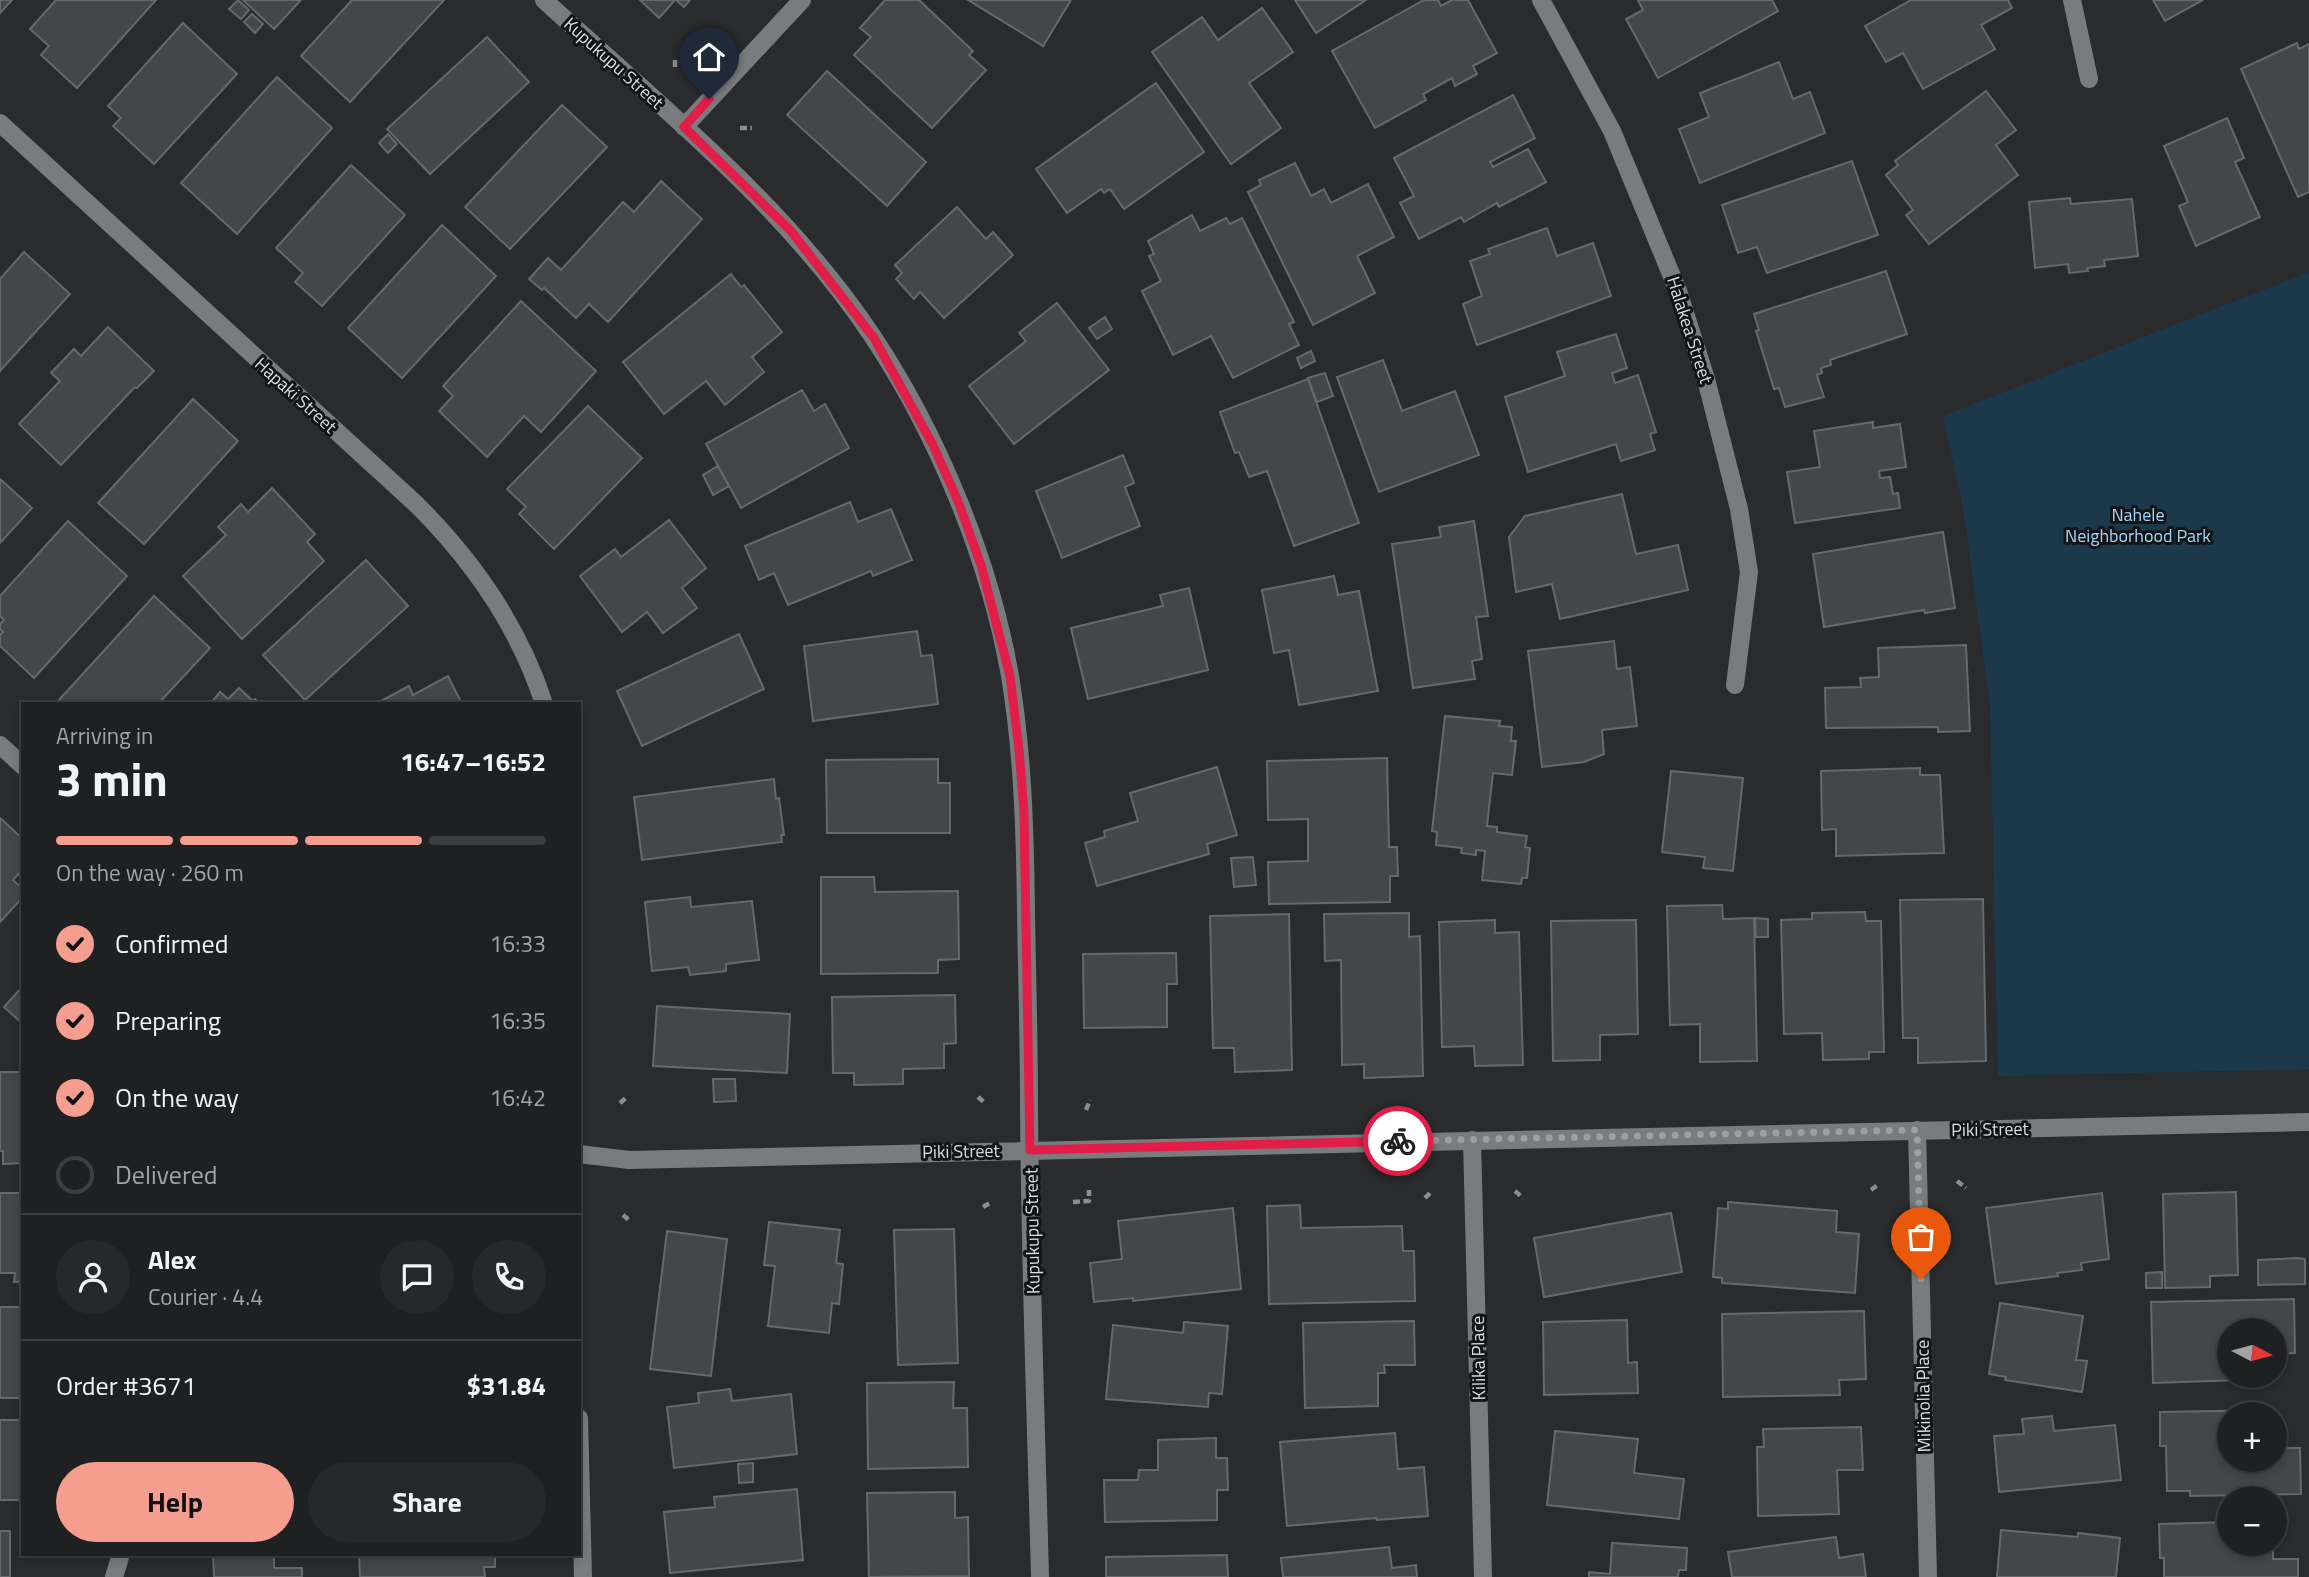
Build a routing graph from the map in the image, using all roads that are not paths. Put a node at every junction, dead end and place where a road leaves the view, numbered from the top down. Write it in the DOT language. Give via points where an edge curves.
graph roads {
  1 [pos="544,0"];
  2 [pos="802,0"];
  3 [pos="1541,0"];
  4 [pos="2072,0"];
  5 [pos="2089,79"];
  6 [pos="0,123"];
  7 [pos="684,127"];
  8 [pos="1735,685"];
  9 [pos="543,702"];
  10 [pos="0,745"];
  11 [pos="21,764"];
  12 [pos="2309,1122"];
  13 [pos="1917,1130"];
  14 [pos="1472,1140"];
  15 [pos="1030,1150"];
  16 [pos="581,1154"];
  17 [pos="581,1498"];
  18 [pos="120,1556"];
  19 [pos="114,1577"];
  20 [pos="583,1577"];
  21 [pos="1040,1577"];
  22 [pos="1483,1577"];
  23 [pos="1928,1577"];
  1 -- 7 [label="street, Kupukupu Street"];
  2 -- 7 [label="street"];
  3 -- 8 [label="street, Halakea Street" via="1612,131 1678,291 1706,379 1739,509 1749,572"];
  4 -- 5 [label="street"];
  6 -- 9 [label="street, Hapaki Street" via="445,534 494,596"];
  7 -- 15 [label="street, Kupukupu Street" via="791,231 874,338 933,445 981,565 1010,676 1019,750"];
  10 -- 11 [label="street"];
  12 -- 13 [label="street, Piki Street"];
  13 -- 14 [label="street, Piki Street"];
  13 -- 23 [label="street, Mikinolia Place"];
  14 -- 15 [label="street, Piki Street"];
  14 -- 22 [label="street, Kilika Place"];
  15 -- 16 [label="street, Piki Street" via="629,1160"];
  15 -- 21 [label="street, Kupukupu Street"];
  17 -- 20 [label="street"];
  18 -- 19 [label="street"];
}
